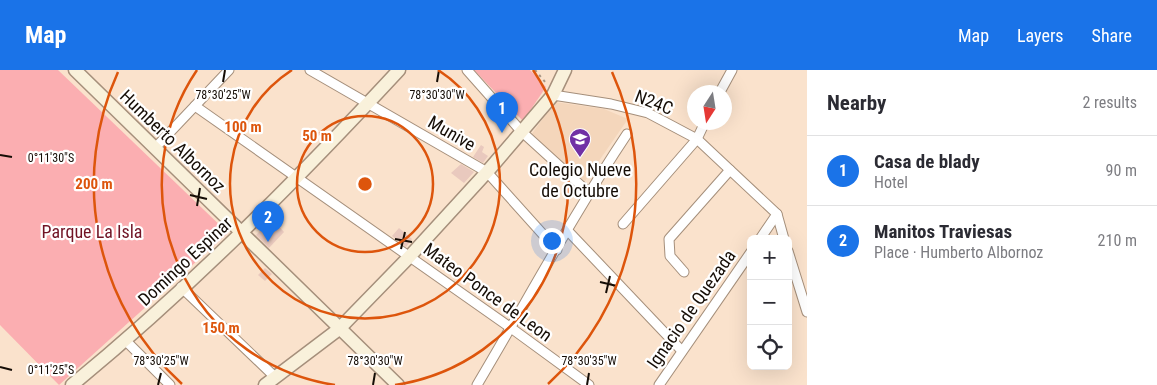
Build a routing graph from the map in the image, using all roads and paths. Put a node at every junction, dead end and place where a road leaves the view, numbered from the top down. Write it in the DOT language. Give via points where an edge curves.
graph roads {
  1 [pos="229,70"];
  2 [pos="310,70"];
  3 [pos="399,70"];
  4 [pos="467,70"];
  5 [pos="535,70"];
  6 [pos="565,70"];
  7 [pos="732,70"];
  8 [pos="81,72"];
  9 [pos="724,85"];
  10 [pos="551,91"];
  11 [pos="368,104"];
  12 [pos="194,106"];
  13 [pos="701,130"];
  14 [pos="521,131"];
  15 [pos="627,134"];
  16 [pos="697,139"];
  17 [pos="155,148"];
  18 [pos="730,170"];
  19 [pos="487,172"];
  20 [pos="297,178"];
  21 [pos="588,192"];
  22 [pos="777,214"];
  23 [pos="623,224"];
  24 [pos="568,231"];
  25 [pos="242,232"];
  26 [pos="763,235"];
  27 [pos="783,235"];
  28 [pos="558,250"];
  29 [pos="410,256"];
  30 [pos="747,258"];
  31 [pos="792,264"];
  32 [pos="684,272"];
  33 [pos="181,288"];
  34 [pos="807,312"];
  35 [pos="511,328"];
  36 [pos="339,329"];
  37 [pos="126,341"];
  38 [pos="682,350"];
  39 [pos="270,381"];
  40 [pos="394,384"];
  41 [pos="72,385"];
  42 [pos="170,385"];
  43 [pos="477,385"];
  44 [pos="589,385"];
  45 [pos="659,385"];
  1 -- 12 [label="street"];
  2 -- 11 [label="street, Munive"];
  3 -- 11 [label="street, Domingo Espinar"];
  4 -- 14 [label="street"];
  5 -- 10 [label="path"];
  6 -- 10 [label="street"];
  7 -- 9 [label="street"];
  8 -- 17 [label="street, Humberto Albornoz"];
  10 -- 14 [label="street"];
  10 -- 16 [label="street, N24C" via="648,113"];
  11 -- 19 [label="street, Munive"];
  11 -- 20 [label="street, Domingo Espinar"];
  12 -- 17 [label="street"];
  12 -- 20 [label="street, Mateo Ponce de Leon"];
  13 -- 16 [label="street"];
  14 -- 19 [label="street"];
  14 -- 21 [label="street"];
  15 -- 21 [label="street"];
  16 -- 18 [label="street, N24C"];
  16 -- 23 [label="street"];
  17 -- 25 [label="street, Humberto Albornoz"];
  18 -- 22 [label="street, N24C"];
  18 -- 32 [label="street" via="668,239 670,256"];
  19 -- 28 [label="street, Munive"];
  19 -- 29 [label="street"];
  20 -- 25 [label="street, Domingo Espinar"];
  20 -- 29 [label="street, Mateo Ponce de Leon"];
  21 -- 24 [label="street"];
  22 -- 26 [label="street"];
  22 -- 27 [label="street"];
  24 -- 28 [label="street"];
  24 -- 38 [label="street"];
  25 -- 33 [label="street, Domingo Espinar"];
  25 -- 36 [label="street, Humberto Albornoz"];
  28 -- 35 [label="street"];
  29 -- 35 [label="street, Mateo Ponce de Leon"];
  29 -- 36 [label="street"];
  30 -- 38 [label="street, Ignacio de Quezada"];
  31 -- 34 [label="street"];
  33 -- 37 [label="street, Domingo Espinar"];
  33 -- 39 [label="street"];
  35 -- 43 [label="street"];
  35 -- 44 [label="street, Mateo Ponce de Leon"];
  36 -- 39 [label="street"];
  36 -- 40 [label="street, Humberto Albornoz"];
  37 -- 41 [label="street, Domingo Espinar"];
  37 -- 42 [label="street"];
  38 -- 45 [label="street, Ignacio de Quezada"];
}
